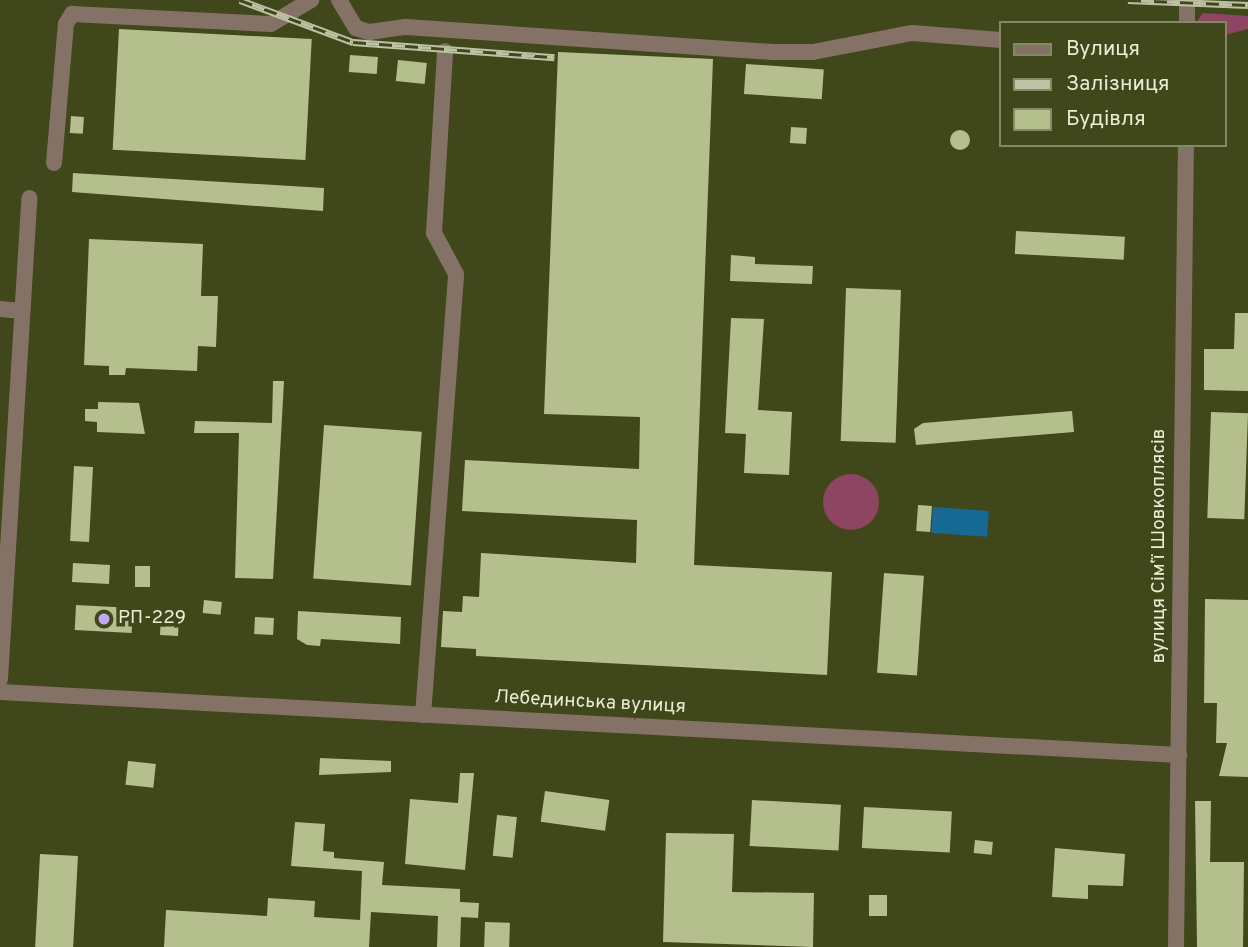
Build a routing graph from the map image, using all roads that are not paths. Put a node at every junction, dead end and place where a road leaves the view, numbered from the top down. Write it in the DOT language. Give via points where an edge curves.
graph roads {
  1 [pos="311,0"];
  2 [pos="340,0"];
  3 [pos="1187,0"];
  4 [pos="1187,21"];
  5 [pos="1000,40"];
  6 [pos="444,51"];
  7 [pos="1186,147"];
  8 [pos="54,163"];
  9 [pos="29,198"];
  10 [pos="0,309"];
  11 [pos="22,311"];
  12 [pos="0,679"];
  13 [pos="0,692"];
  14 [pos="423,715"];
  15 [pos="1179,755"];
  16 [pos="1176,947"];
  1 -- 8 [label="street" via="271,24 72,14 66,24"];
  2 -- 5 [label="street" via="356,28 369,32 406,27 773,52 813,52 912,33"];
  3 -- 4 [label="street"];
  6 -- 14 [label="street" via="434,233 456,274"];
  7 -- 15 [label="street, вулиця Сімʼї Шовкоплясів"];
  9 -- 11 [label="street"];
  10 -- 11 [label="street"];
  11 -- 12 [label="street"];
  13 -- 14 [label="street, Лебединська вулиця"];
  14 -- 15 [label="street, Лебединська вулиця"];
  15 -- 16 [label="street, вулиця Сімʼї Шовкоплясів"];
}
